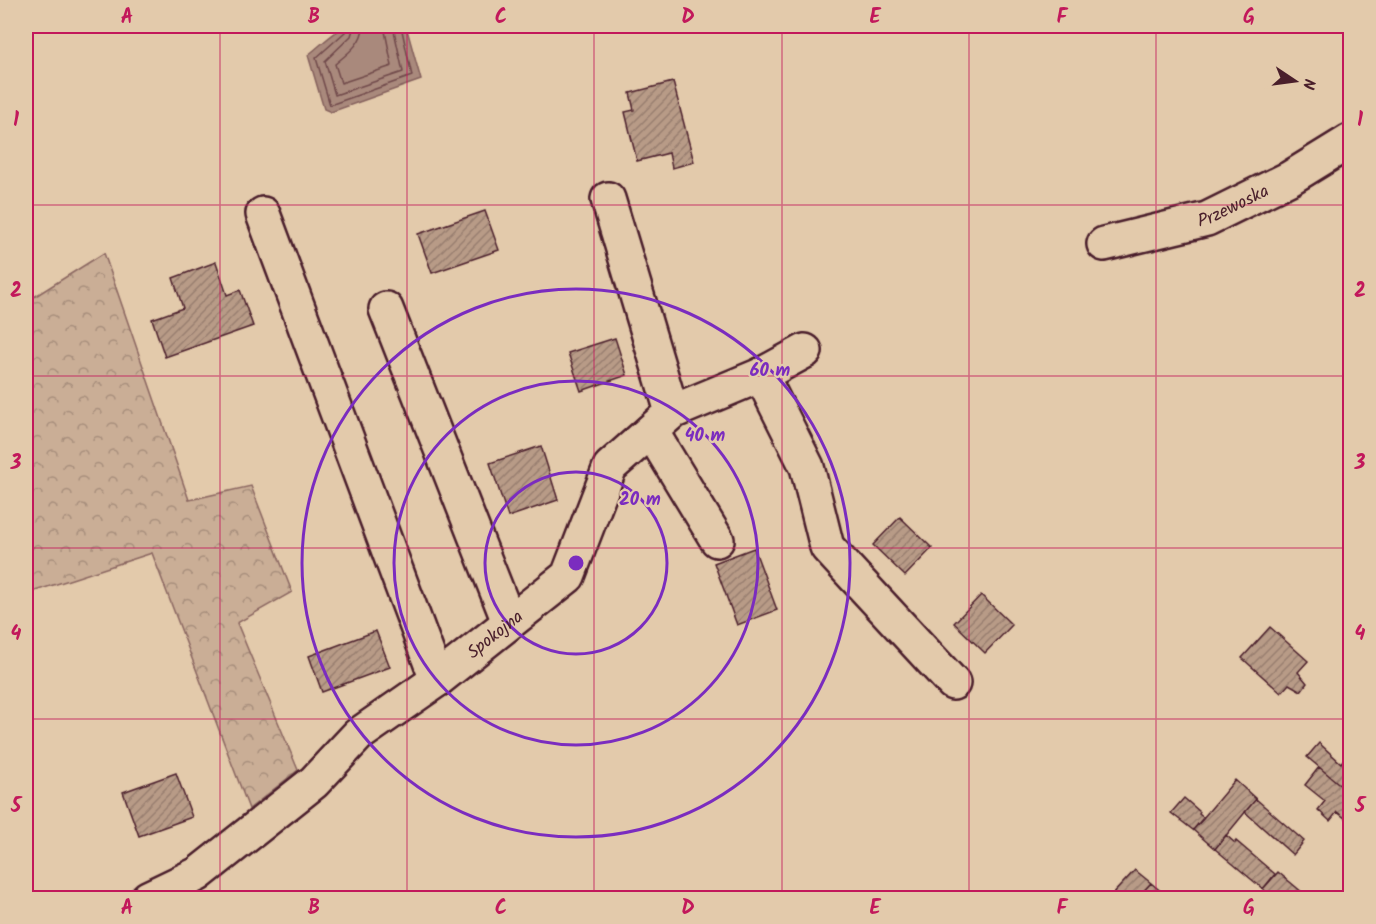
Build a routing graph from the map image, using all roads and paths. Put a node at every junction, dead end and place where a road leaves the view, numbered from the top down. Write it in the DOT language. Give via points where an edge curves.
graph roads {
  1 [pos="1350,141"];
  2 [pos="608,199"];
  3 [pos="263,214"];
  4 [pos="1104,244"];
  5 [pos="386,309"];
  6 [pos="805,351"];
  7 [pos="761,375"];
  8 [pos="662,421"];
  9 [pos="717,540"];
  10 [pos="509,622"];
  11 [pos="437,680"];
  12 [pos="953,683"];
  13 [pos="148,898"];
  1 -- 4 [label="street, Przewoska" via="1290,178 1207,219"];
  2 -- 8 [label="street"];
  3 -- 11 [label="street"];
  5 -- 10 [label="street"];
  6 -- 7 [label="street, Spokojna"];
  7 -- 8 [label="street, Spokojna"];
  7 -- 12 [label="street" via="807,467 827,547"];
  8 -- 9 [label="street"];
  8 -- 10 [label="street, Spokojna" via="610,467 568,576"];
  10 -- 11 [label="street, Spokojna"];
  11 -- 13 [label="street, Spokojna" via="357,735 314,782 198,874"];
}
